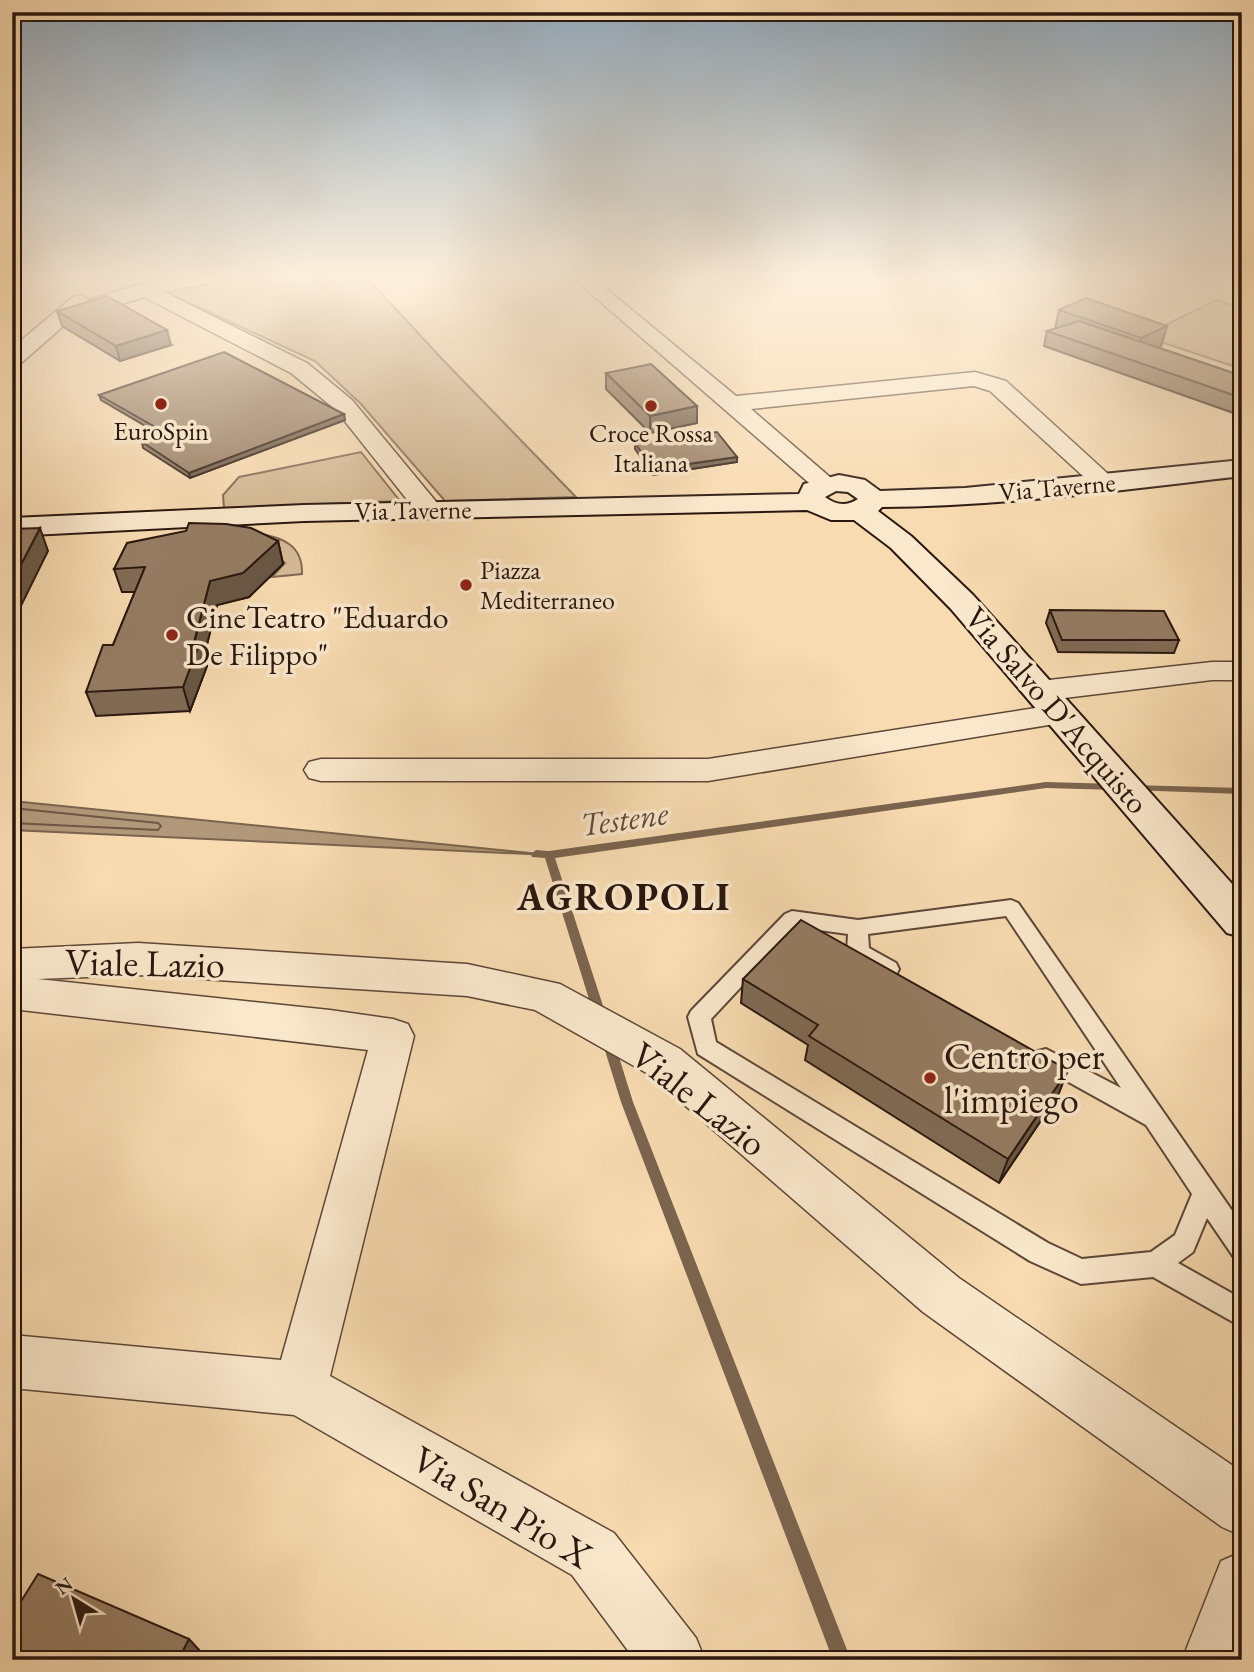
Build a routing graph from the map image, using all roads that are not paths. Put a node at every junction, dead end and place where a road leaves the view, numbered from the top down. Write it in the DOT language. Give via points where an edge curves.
graph roads {
  1 [pos="276,356"];
  2 [pos="674,356"];
  3 [pos="730,404"];
  4 [pos="1242,468"];
  5 [pos="1105,483"];
  6 [pos="819,493"];
  7 [pos="866,505"];
  8 [pos="429,510"];
  9 [pos="12,527"];
  10 [pos="1242,671"];
  11 [pos="1056,709"];
  12 [pos="321,770"];
  13 [pos="1242,922"];
  14 [pos="858,928"];
  15 [pos="12,965"];
  16 [pos="906,979"];
  17 [pos="12,993"];
  18 [pos="1025,1046"];
  19 [pos="1155,1120"];
  20 [pos="1205,1193"];
  21 [pos="1242,1247"];
  22 [pos="1156,1264"];
  23 [pos="1242,1314"];
  24 [pos="12,1361"];
  25 [pos="300,1389"];
  26 [pos="1242,1507"];
  27 [pos="1242,1582"];
  28 [pos="674,1660"];
  29 [pos="1213,1660"];
  1 -- 8 [label="street" via="299,368 344,405"];
  2 -- 3 [label="street"];
  3 -- 5 [label="street" via="975,379 998,386"];
  3 -- 6 [label="street"];
  4 -- 5 [label="street, Via Taverne"];
  5 -- 7 [label="street, Via Taverne"];
  6 -- 7 [label="street, Via Taverne" via="833,512"];
  6 -- 8 [label="street, Via Taverne"];
  7 -- 11 [label="street, Via Salvo D'Acquisto" via="962,601"];
  8 -- 9 [label="street, Via Taverne"];
  10 -- 11 [label="street" via="1212,671"];
  11 -- 12 [label="street" via="708,770"];
  11 -- 13 [label="street, Via Salvo D'Acquisto"];
  14 -- 16 [label="lane" via="858,952"];
  14 -- 19 [label="lane" via="1011,908"];
  14 -- 22 [label="lane" via="792,919 699,1017 706,1047 1039,1252 1081,1272"];
  15 -- 26 [label="street, Viale Lazio" via="138,958 467,981 545,996 665,1062 941,1295"];
  17 -- 25 [label="street, Viale Lazio" via="393,1037"];
  18 -- 19 [label="lane"];
  19 -- 20 [label="lane"];
  20 -- 21 [label="lane"];
  20 -- 22 [label="lane" via="1184,1243"];
  22 -- 23 [label="lane"];
  24 -- 25 [label="street"];
  25 -- 28 [label="street, Via San Pio X" via="593,1554"];
  27 -- 29 [label="street"];
}
